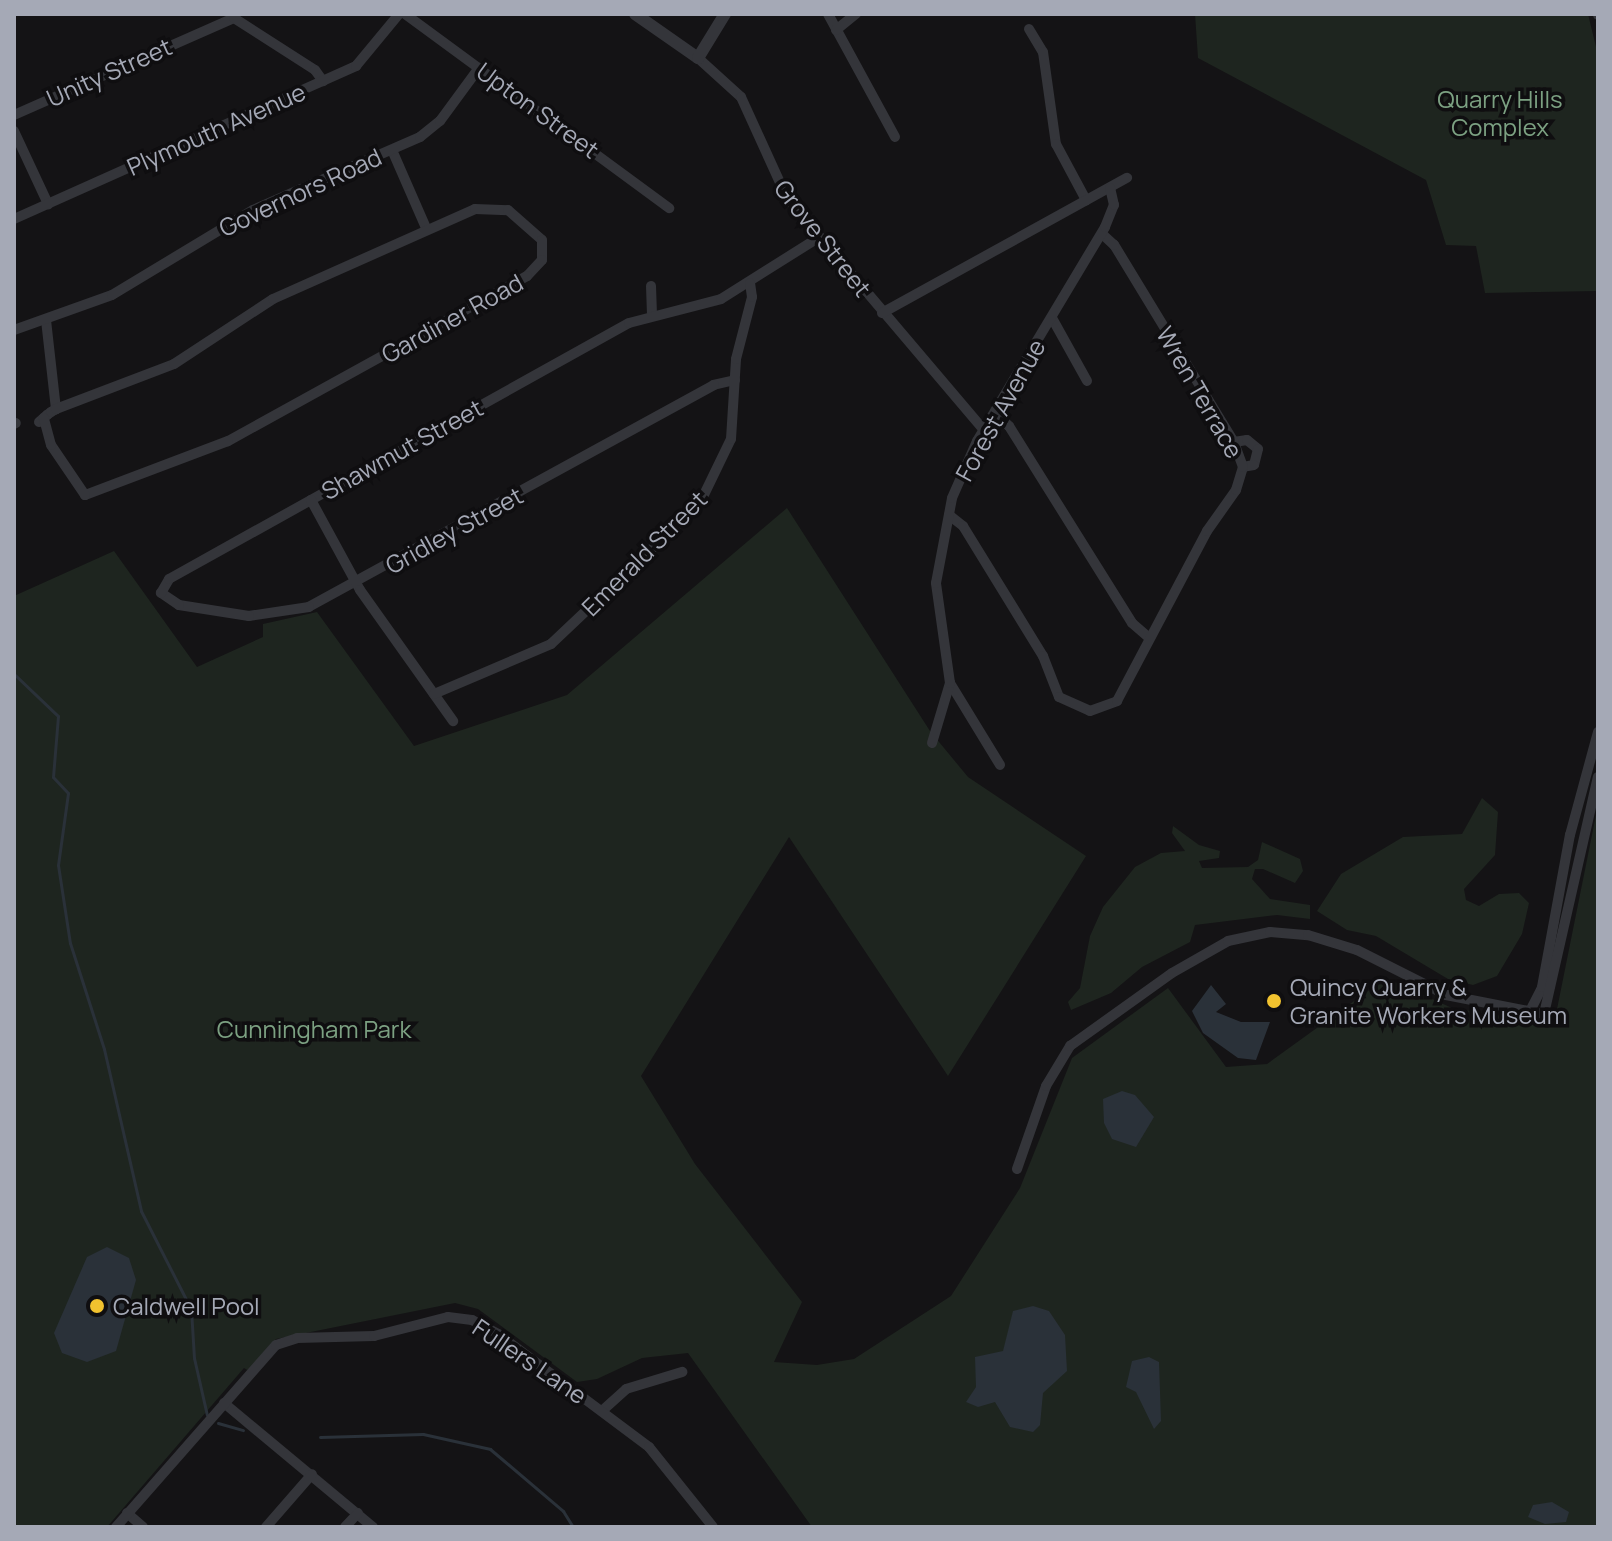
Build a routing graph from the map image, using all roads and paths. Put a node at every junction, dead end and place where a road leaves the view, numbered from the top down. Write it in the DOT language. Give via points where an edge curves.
graph roads {
  1 [pos="399,14"];
  2 [pos="405,14"];
  3 [pos="635,14"];
  4 [pos="725,14"];
  5 [pos="828,14"];
  6 [pos="856,14"];
  7 [pos="1029,29"];
  8 [pos="836,30"];
  9 [pos="698,58"];
  10 [pos="479,68"];
  11 [pos="323,81"];
  12 [pos="14,115"];
  13 [pos="14,131"];
  14 [pos="895,137"];
  15 [pos="392,150"];
  16 [pos="1127,178"];
  17 [pos="1110,188"];
  18 [pos="1086,200"];
  19 [pos="48,204"];
  20 [pos="669,208"];
  21 [pos="14,219"];
  22 [pos="427,230"];
  23 [pos="1102,234"];
  24 [pos="818,238"];
  25 [pos="750,283"];
  26 [pos="651,286"];
  27 [pos="882,313"];
  28 [pos="652,314"];
  29 [pos="1052,318"];
  30 [pos="46,320"];
  31 [pos="14,330"];
  32 [pos="735,380"];
  33 [pos="1087,381"];
  34 [pos="56,409"];
  35 [pos="996,414"];
  36 [pos="984,430"];
  37 [pos="1234,442"];
  38 [pos="1243,467"];
  39 [pos="311,500"];
  40 [pos="949,515"];
  41 [pos="356,584"];
  42 [pos="161,593"];
  43 [pos="933,638"];
  44 [pos="1149,638"];
  45 [pos="945,656"];
  46 [pos="950,683"];
  47 [pos="434,694"];
  48 [pos="453,721"];
  49 [pos="1598,732"];
  50 [pos="932,743"];
  51 [pos="1000,765"];
  52 [pos="1598,777"];
  53 [pos="1529,1013"];
  54 [pos="1017,1169"];
  55 [pos="682,1372"];
  56 [pos="224,1403"];
  57 [pos="603,1410"];
  58 [pos="312,1474"];
  59 [pos="127,1513"];
  60 [pos="358,1513"];
  61 [pos="116,1527"];
  62 [pos="143,1527"];
  63 [pos="266,1527"];
  64 [pos="345,1527"];
  65 [pos="373,1527"];
  66 [pos="713,1527"];
  1 -- 11 [label="street, Plymouth Avenue" via="361,62"];
  2 -- 10 [label="street, Upton Street"];
  3 -- 9 [label="street, Grove Street"];
  4 -- 9 [label="street"];
  5 -- 8 [label="street"];
  6 -- 8 [label="street"];
  7 -- 18 [label="street" via="1043,52 1056,144"];
  8 -- 14 [label="street"];
  9 -- 24 [label="street, Grove Street" via="741,97 781,189"];
  10 -- 15 [label="street, Governors Road" via="435,125"];
  10 -- 20 [label="street, Upton Street"];
  11 -- 12 [label="street, Unity Street" via="245,21 230,18"];
  11 -- 19 [label="street, Plymouth Avenue"];
  13 -- 19 [label="street"];
  15 -- 22 [label="street"];
  15 -- 30 [label="street, Governors Road" via="253,210 112,295"];
  16 -- 17 [label="street"];
  17 -- 18 [label="street"];
  17 -- 23 [label="street, Forest Avenue" via="1114,205"];
  18 -- 27 [label="street"];
  19 -- 21 [label="street, Plymouth Avenue"];
  22 -- 34 [label="street, Gardiner Road" via="267,302 174,364"];
  22 -- 34 [label="street, Gardiner Road" via="480,207 503,208 537,231 542,260 527,276 228,441 85,495 51,445 41,420"];
  23 -- 29 [label="street, Forest Avenue"];
  23 -- 37 [label="street, Wren Terrace" via="1114,245"];
  24 -- 25 [label="street, Shawmut Street"];
  24 -- 27 [label="street, Grove Street"];
  25 -- 28 [label="street, Shawmut Street" via="715,301"];
  25 -- 32 [label="street, Emerald Street" via="752,297"];
  26 -- 28 [label="street"];
  27 -- 36 [label="street, Grove Street"];
  28 -- 39 [label="street, Shawmut Street"];
  29 -- 33 [label="street"];
  29 -- 35 [label="street, Forest Avenue"];
  30 -- 31 [label="street, Governors Road"];
  30 -- 34 [label="street"];
  32 -- 41 [label="street, Gridley Street" via="714,385"];
  32 -- 47 [label="street, Emerald Street" via="728,448 694,510 551,644"];
  35 -- 36 [label="street, Forest Avenue"];
  35 -- 44 [label="street" via="1012,430 1132,623"];
  36 -- 40 [label="street, Forest Avenue" via="963,470"];
  37 -- 38 [label="street, Wren Terrace"];
  37 -- 38 [label="street" via="1247,440 1258,449 1254,465"];
  38 -- 44 [label="street, Wren Terrace" via="1236,490 1210,525"];
  39 -- 41 [label="street"];
  39 -- 42 [label="street, Shawmut Street" via="166,580"];
  40 -- 44 [label="street, Wren Terrace" via="963,526 1068,704 1096,711 1117,701"];
  40 -- 45 [label="street, Forest Avenue" via="937,575"];
  41 -- 42 [label="street, Gridley Street" via="275,617 179,605"];
  41 -- 47 [label="street"];
  43 -- 45 [label="street"];
  45 -- 46 [label="street, Forest Avenue"];
  46 -- 50 [label="street, Forest Avenue"];
  46 -- 51 [label="street"];
  47 -- 48 [label="street"];
  49 -- 53 [label="street" via="1570,835 1541,991"];
  52 -- 53 [label="street" via="1549,1006 1542,1015"];
  53 -- 54 [label="street" via="1446,995 1320,937 1286,931 1237,938 1180,967 1070,1046 1046,1086"];
  55 -- 57 [label="street, Fullers Lane" via="621,1391"];
  56 -- 57 [label="street, Fullers Lane" via="280,1342 374,1336 455,1317 498,1334"];
  56 -- 58 [label="street"];
  56 -- 59 [label="street, Fullers Lane"];
  57 -- 66 [label="street" via="662,1458"];
  58 -- 60 [label="street"];
  58 -- 63 [label="street"];
  59 -- 61 [label="street, Fullers Lane"];
  59 -- 62 [label="street"];
  60 -- 64 [label="street"];
  60 -- 65 [label="street"];
}
